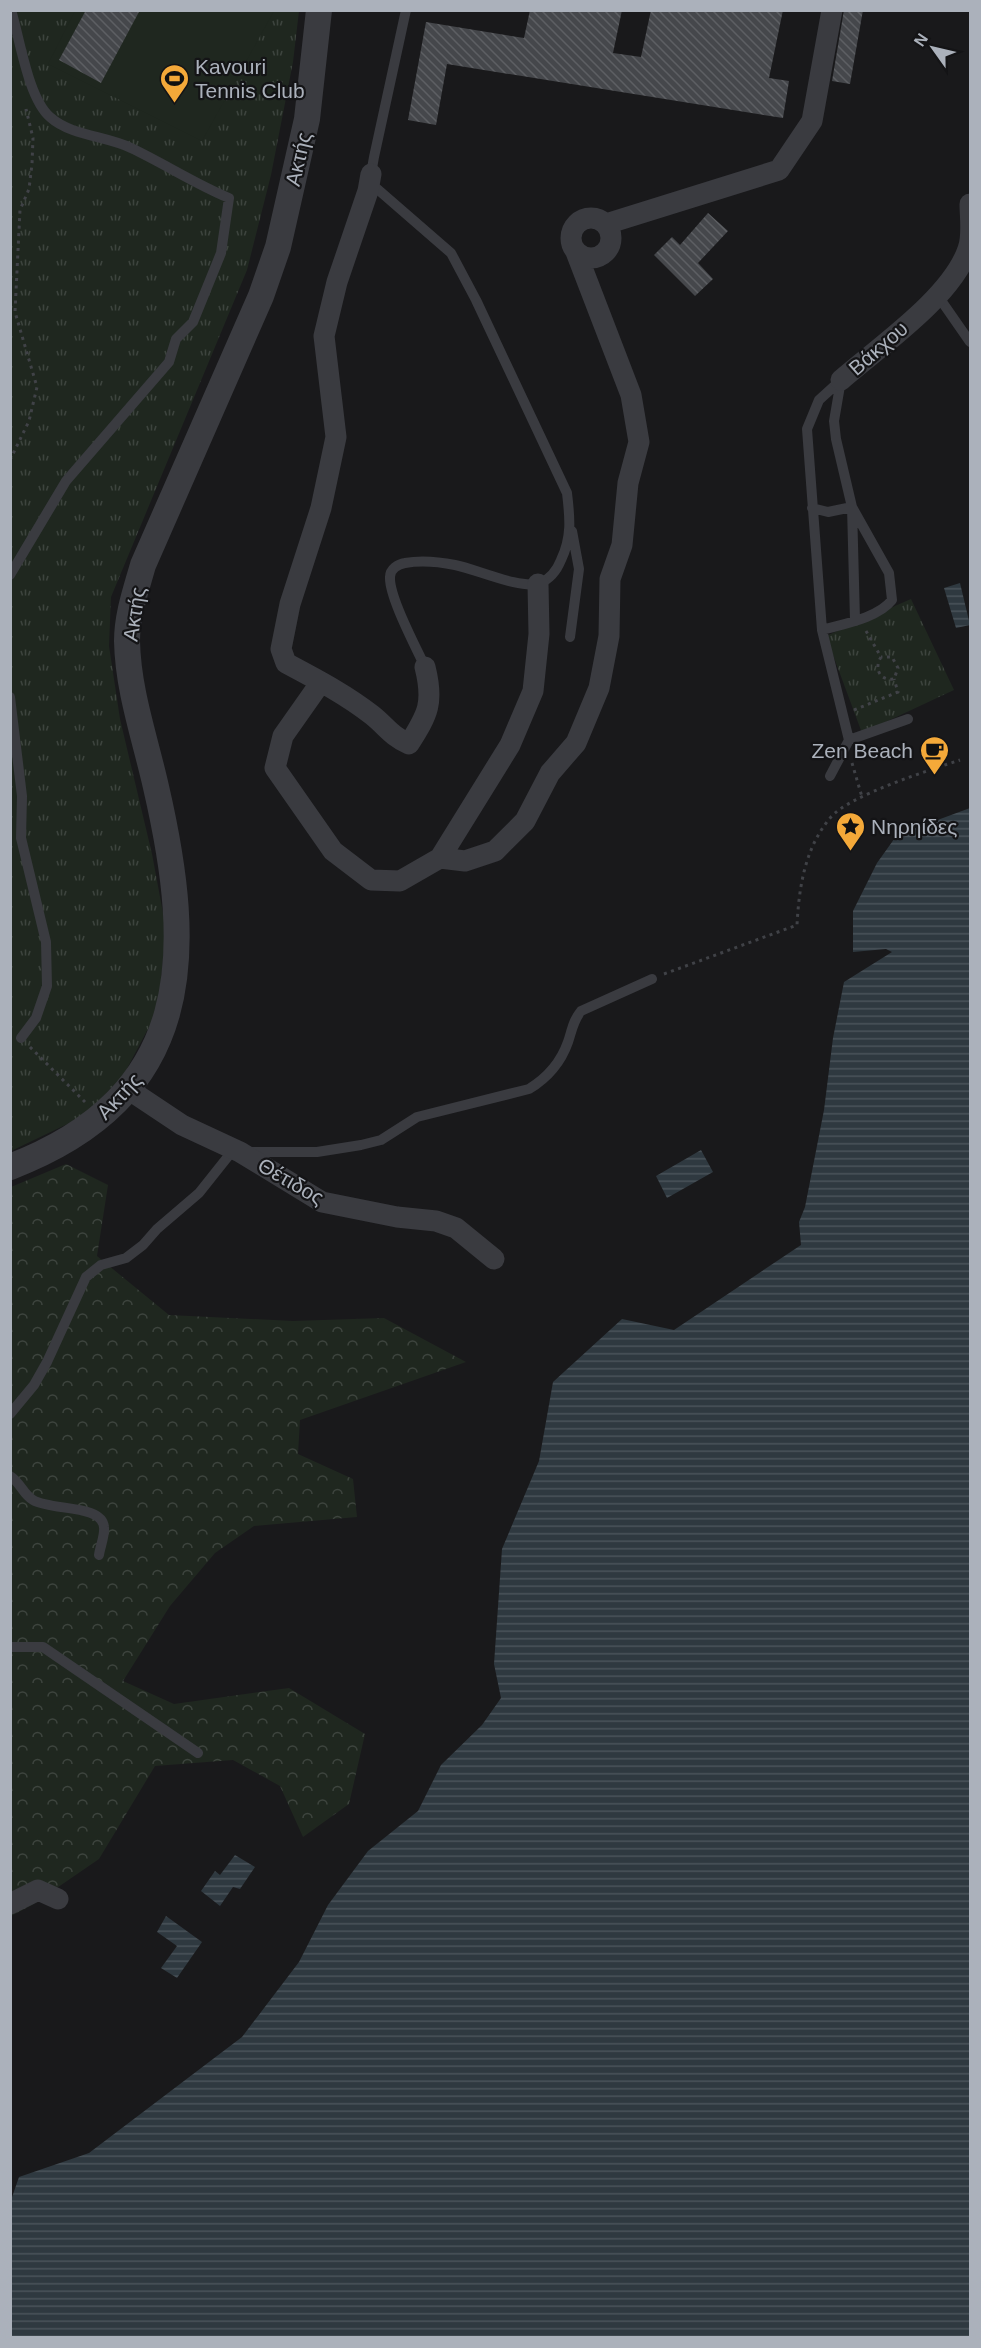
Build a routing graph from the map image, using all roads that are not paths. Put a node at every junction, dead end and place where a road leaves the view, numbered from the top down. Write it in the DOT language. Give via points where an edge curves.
graph roads {
  1 [pos="11,10"];
  2 [pos="319,10"];
  3 [pos="406,10"];
  4 [pos="832,10"];
  5 [pos="371,174"];
  6 [pos="970,204"];
  7 [pos="938,296"];
  8 [pos="970,342"];
  9 [pos="841,380"];
  10 [pos="852,507"];
  11 [pos="812,508"];
  12 [pos="571,528"];
  13 [pos="10,575"];
  14 [pos="538,584"];
  15 [pos="855,620"];
  16 [pos="822,630"];
  17 [pos="570,637"];
  18 [pos="425,667"];
  19 [pos="321,682"];
  20 [pos="10,698"];
  21 [pos="908,719"];
  22 [pos="849,740"];
  23 [pos="830,776"];
  24 [pos="440,858"];
  25 [pos="652,979"];
  26 [pos="21,1038"];
  27 [pos="128,1089"];
  28 [pos="237,1151"];
  29 [pos="10,1167"];
  30 [pos="494,1259"];
  31 [pos="10,1414"];
  32 [pos="10,1476"];
  33 [pos="99,1555"];
  34 [pos="10,1647"];
  35 [pos="198,1753"];
  36 [pos="58,1899"];
  37 [pos="10,1904"];
  1 -- 13 [label="lane" via="38,99 50,117 64,126 129,147 229,198 221,253 193,322 177,339 169,362 66,481"];
  2 -- 27 [label="street, Ακτής" via="307,119 278,247 261,296 143,565 131,606 127,639 130,676 156,788 178,926 171,1003 154,1053"];
  3 -- 5 [label="lane"];
  4 -- 24 [label="street" via="812,122 779,170 606,224 611,238 605,252 591,258 576,252 631,395 639,442 628,483 622,544 610,579 609,636 599,688 576,743 550,772 525,821 495,851 465,861"];
  5 -- 12 [label="lane" via="375,188 387,201 451,253 567,493"];
  5 -- 19 [label="street" via="324,336 336,437 321,508 290,604 281,649 286,663"];
  6 -- 7 [label="street, Βάκχου" via="969,247 960,268"];
  7 -- 8 [label="lane"];
  7 -- 9 [label="street, Βάκχου"];
  9 -- 10 [label="lane, Βάκχου" via="834,421"];
  9 -- 11 [label="lane" via="819,400 807,429"];
  10 -- 11 [label="lane" via="828,512"];
  10 -- 15 [label="lane"];
  10 -- 15 [label="lane, Βάκχου" via="889,573 892,600"];
  11 -- 16 [label="lane"];
  12 -- 14 [label="lane" via="557,569"];
  12 -- 17 [label="lane" via="579,569"];
  14 -- 18 [label="lane" via="524,584 454,564 420,561 393,568 390,576 395,598"];
  14 -- 24 [label="street" via="539,634 532,690 510,745"];
  15 -- 16 [label="lane"];
  16 -- 22 [label="lane"];
  18 -- 19 [label="street" via="431,692 424,720 409,744 392,736 374,716"];
  19 -- 24 [label="street" via="283,736 275,768 333,852 371,880 400,882"];
  20 -- 26 [label="lane" via="22,796 21,838 46,942 47,986 36,1018"];
  21 -- 22 [label="lane"];
  22 -- 23 [label="lane"];
  25 -- 28 [label="lane" via="581,1011 558,1061 545,1079 529,1089 417,1118 381,1140 361,1145 317,1152"];
  27 -- 28 [label="street, Θέτιδος" via="182,1125"];
  27 -- 29 [label="street, Ακτής" via="101,1118 45,1152"];
  28 -- 30 [label="street, Θέτιδος" via="322,1202 436,1221 456,1228"];
  28 -- 31 [label="lane" via="143,1245 87,1277 47,1362 28,1394"];
  32 -- 33 [label="lane" via="32,1499 50,1507 93,1512 101,1518 104,1528"];
  34 -- 35 [label="lane" via="43,1647"];
  36 -- 37 [label="street" via="38,1890"];
}
